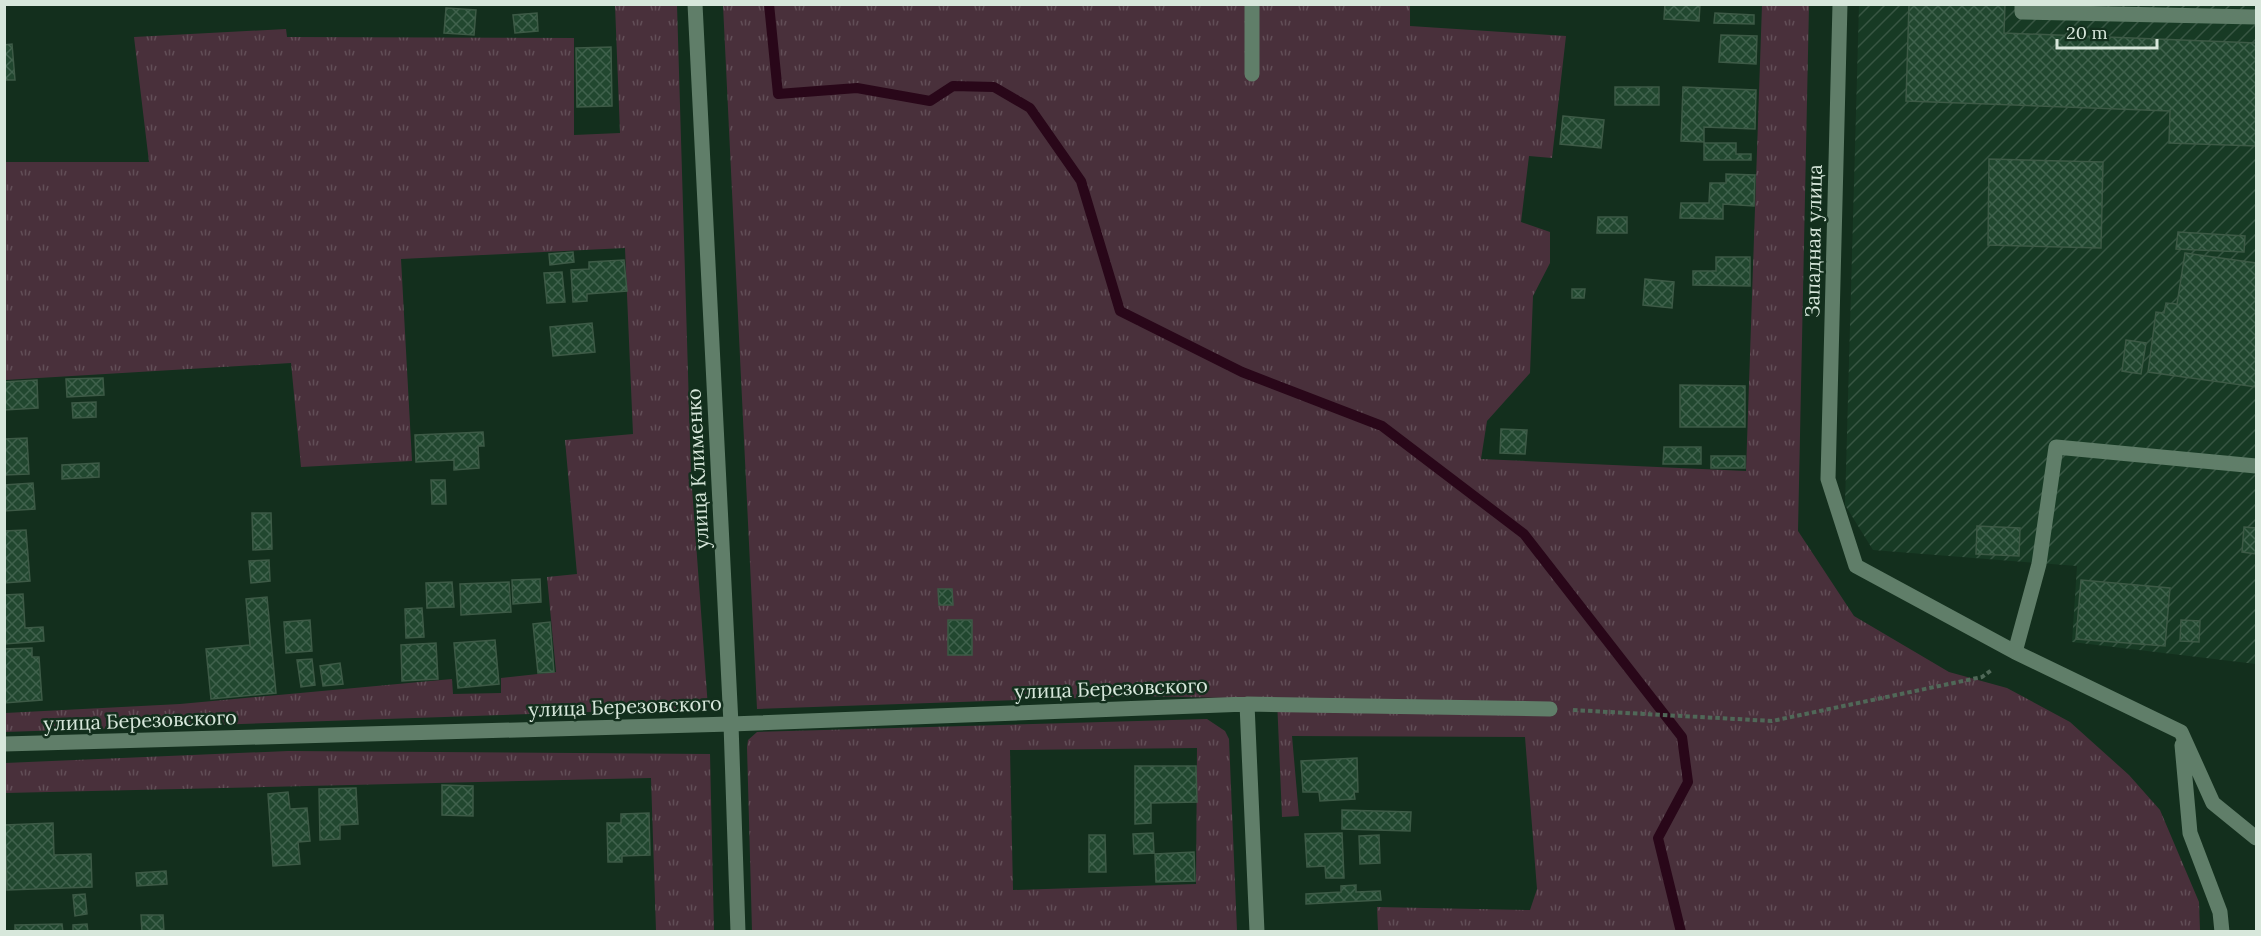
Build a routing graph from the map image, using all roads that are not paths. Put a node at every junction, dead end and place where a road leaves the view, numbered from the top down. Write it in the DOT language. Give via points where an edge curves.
graph roads {
  1 [pos="695,4"];
  2 [pos="1252,4"];
  3 [pos="1840,4"];
  4 [pos="2022,4"];
  5 [pos="2251,4"];
  6 [pos="2256,16"];
  7 [pos="1252,74"];
  8 [pos="2256,466"];
  9 [pos="2015,652"];
  10 [pos="1247,704"];
  11 [pos="1550,709"];
  12 [pos="730,724"];
  13 [pos="2181,732"];
  14 [pos="4,744"];
  15 [pos="2256,838"];
  16 [pos="738,932"];
  17 [pos="1257,932"];
  18 [pos="2222,932"];
  1 -- 12 [label="street, улица Клименко"];
  2 -- 7 [label="street"];
  3 -- 9 [label="street, Западная улица" via="1828,479 1856,566"];
  4 -- 6 [label="street" via="2022,12"];
  5 -- 6 [label="street"];
  8 -- 9 [label="street" via="2056,447 2039,564"];
  9 -- 13 [label="street, Западная улица"];
  10 -- 11 [label="street, улица Березовского"];
  10 -- 12 [label="street, улица Березовского"];
  10 -- 17 [label="street"];
  12 -- 14 [label="street, улица Березовского"];
  12 -- 16 [label="street, улица Клименко"];
  13 -- 15 [label="street" via="2213,803"];
  13 -- 18 [label="street" via="2190,833 2220,912"];
}
